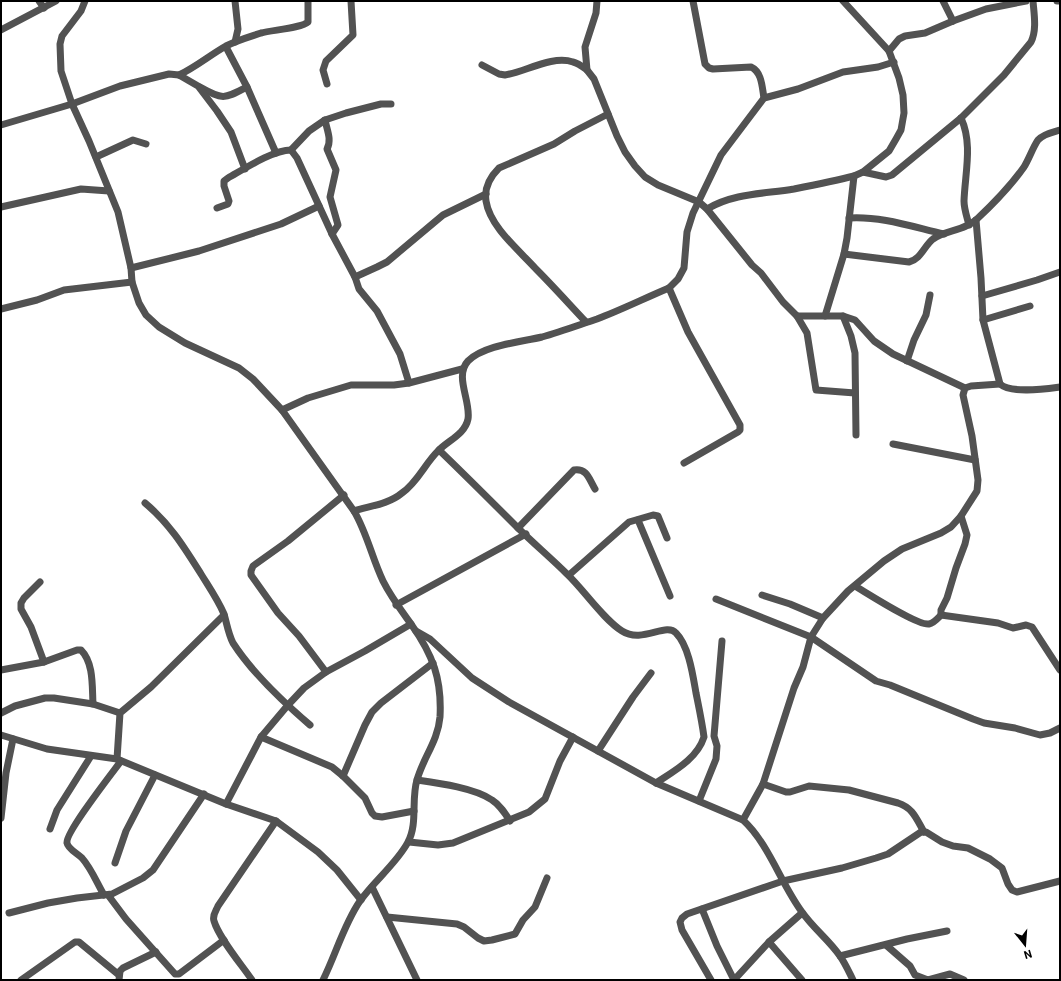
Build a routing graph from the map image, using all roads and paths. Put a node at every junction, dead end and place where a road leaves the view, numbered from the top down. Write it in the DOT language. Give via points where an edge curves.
graph roads {
  1 [pos="39,1"];
  2 [pos="56,1"];
  3 [pos="86,1"];
  4 [pos="235,1"];
  5 [pos="308,1"];
  6 [pos="351,1"];
  7 [pos="597,1"];
  8 [pos="693,1"];
  9 [pos="843,1"];
  10 [pos="943,1"];
  11 [pos="1026,1"];
  12 [pos="1033,1"];
  13 [pos="44,8"];
  14 [pos="953,21"];
  15 [pos="1,30"];
  16 [pos="235,42"];
  17 [pos="226,46"];
  18 [pos="889,50"];
  19 [pos="894,62"];
  20 [pos="482,65"];
  21 [pos="587,70"];
  22 [pos="179,74"];
  23 [pos="327,84"];
  24 [pos="198,86"];
  25 [pos="247,86"];
  26 [pos="764,98"];
  27 [pos="72,104"];
  28 [pos="391,104"];
  29 [pos="608,114"];
  30 [pos="961,118"];
  31 [pos="325,120"];
  32 [pos="1,125"];
  33 [pos="1060,130"];
  34 [pos="146,144"];
  35 [pos="291,150"];
  36 [pos="276,153"];
  37 [pos="96,157"];
  38 [pos="245,168"];
  39 [pos="863,172"];
  40 [pos="854,176"];
  41 [pos="109,191"];
  42 [pos="486,194"];
  43 [pos="699,202"];
  44 [pos="319,206"];
  45 [pos="1,207"];
  46 [pos="217,208"];
  47 [pos="707,209"];
  48 [pos="849,218"];
  49 [pos="976,220"];
  50 [pos="969,225"];
  51 [pos="332,234"];
  52 [pos="944,234"];
  53 [pos="844,254"];
  54 [pos="131,268"];
  55 [pos="1060,272"];
  56 [pos="355,278"];
  57 [pos="132,282"];
  58 [pos="669,288"];
  59 [pos="930,296"];
  60 [pos="982,296"];
  61 [pos="1030,306"];
  62 [pos="1,309"];
  63 [pos="797,316"];
  64 [pos="825,316"];
  65 [pos="843,316"];
  66 [pos="983,320"];
  67 [pos="586,322"];
  68 [pos="908,362"];
  69 [pos="462,369"];
  70 [pos="409,383"];
  71 [pos="1000,384"];
  72 [pos="1060,387"];
  73 [pos="966,388"];
  74 [pos="855,393"];
  75 [pos="282,410"];
  76 [pos="856,435"];
  77 [pos="893,444"];
  78 [pos="439,450"];
  79 [pos="975,460"];
  80 [pos="684,463"];
  81 [pos="595,488"];
  82 [pos="344,495"];
  83 [pos="145,503"];
  84 [pos="354,511"];
  85 [pos="961,516"];
  86 [pos="638,520"];
  87 [pos="518,528"];
  88 [pos="526,534"];
  89 [pos="667,538"];
  90 [pos="569,575"];
  91 [pos="40,582"];
  92 [pos="855,586"];
  93 [pos="762,595"];
  94 [pos="670,596"];
  95 [pos="716,599"];
  96 [pos="396,604"];
  97 [pos="224,615"];
  98 [pos="942,615"];
  99 [pos="823,618"];
  100 [pos="411,624"];
  101 [pos="416,630"];
  102 [pos="811,637"];
  103 [pos="722,641"];
  104 [pos="44,662"];
  105 [pos="433,663"];
  106 [pos="1,670"];
  107 [pos="1060,670"];
  108 [pos="326,672"];
  109 [pos="652,673"];
  110 [pos="93,704"];
  111 [pos="288,705"];
  112 [pos="1,713"];
  113 [pos="120,713"];
  114 [pos="310,725"];
  115 [pos="1060,728"];
  116 [pos="1,735"];
  117 [pos="261,737"];
  118 [pos="573,737"];
  119 [pos="13,739"];
  120 [pos="598,751"];
  121 [pos="91,756"];
  122 [pos="119,760"];
  123 [pos="156,775"];
  124 [pos="343,776"];
  125 [pos="417,780"];
  126 [pos="656,783"];
  127 [pos="763,784"];
  128 [pos="204,794"];
  129 [pos="699,801"];
  130 [pos="226,804"];
  131 [pos="414,810"];
  132 [pos="1,818"];
  133 [pos="743,820"];
  134 [pos="276,821"];
  135 [pos="510,821"];
  136 [pos="50,829"];
  137 [pos="924,832"];
  138 [pos="409,842"];
  139 [pos="115,863"];
  140 [pos="547,878"];
  141 [pos="783,881"];
  142 [pos="1060,881"];
  143 [pos="372,887"];
  144 [pos="106,895"];
  145 [pos="361,900"];
  146 [pos="702,909"];
  147 [pos="9,913"];
  148 [pos="802,913"];
  149 [pos="388,917"];
  150 [pos="947,931"];
  151 [pos="224,940"];
  152 [pos="769,942"];
  153 [pos="886,946"];
  154 [pos="156,952"];
  155 [pos="840,956"];
  156 [pos="119,978"];
  157 [pos="21,980"];
  158 [pos="252,980"];
  159 [pos="323,980"];
  160 [pos="417,980"];
  161 [pos="712,980"];
  162 [pos="734,980"];
  163 [pos="802,980"];
  164 [pos="853,980"];
  165 [pos="964,980"];
  1 -- 13 [label="street"];
  2 -- 13 [label="street"];
  3 -- 27 [label="street" via="62,36 60,44 61,71"];
  4 -- 16 [label="street" via="238,29"];
  5 -- 16 [label="street" via="306,24 268,31"];
  6 -- 23 [label="street" via="353,35 326,61 323,70"];
  7 -- 21 [label="street" via="596,13 585,47"];
  8 -- 26 [label="street" via="705,64 713,69 756,69"];
  9 -- 18 [label="street"];
  10 -- 14 [label="street"];
  11 -- 14 [label="street" via="986,9"];
  12 -- 30 [label="street" via="1034,36 1031,42 1004,75"];
  13 -- 15 [label="street"];
  14 -- 18 [label="street" via="925,33 905,36"];
  16 -- 17 [label="street"];
  17 -- 22 [label="street"];
  17 -- 25 [label="street"];
  18 -- 19 [label="street"];
  19 -- 26 [label="street" via="843,72 798,89"];
  19 -- 39 [label="street" via="904,113 901,130 889,151"];
  20 -- 21 [label="street" via="504,75 565,60"];
  21 -- 29 [label="street" via="594,79"];
  22 -- 24 [label="street"];
  22 -- 27 [label="street" via="120,86"];
  24 -- 25 [label="street" via="216,96 224,97"];
  24 -- 38 [label="street" via="231,132"];
  25 -- 36 [label="street"];
  26 -- 43 [label="street" via="721,155"];
  27 -- 32 [label="street"];
  27 -- 37 [label="street"];
  28 -- 31 [label="street" via="381,104"];
  29 -- 42 [label="street" via="554,144 499,168 492,175"];
  29 -- 43 [label="street" via="625,152 645,176 658,185"];
  30 -- 39 [label="street" via="892,175 886,177"];
  30 -- 50 [label="street" via="967,133 964,202"];
  31 -- 35 [label="street" via="309,131"];
  31 -- 51 [label="street" via="330,140 327,149 336,170 330,197 338,225"];
  33 -- 49 [label="street" via="1038,141 1022,169"];
  34 -- 37 [label="street" via="133,140"];
  35 -- 36 [label="street"];
  35 -- 44 [label="street"];
  36 -- 38 [label="street"];
  37 -- 41 [label="street"];
  38 -- 46 [label="street" via="224,181 229,201 228,204"];
  39 -- 40 [label="street"];
  40 -- 47 [label="street" via="736,197"];
  40 -- 48 [label="street"];
  41 -- 45 [label="street" via="82,189"];
  41 -- 54 [label="street" via="118,212"];
  42 -- 56 [label="street" via="443,215 387,262"];
  42 -- 67 [label="street" via="491,217 506,238"];
  43 -- 47 [label="street"];
  43 -- 58 [label="street" via="687,232 684,268"];
  44 -- 51 [label="street"];
  44 -- 54 [label="street" via="281,224 199,251"];
  47 -- 63 [label="street"];
  48 -- 52 [label="street" via="862,217"];
  48 -- 53 [label="street"];
  49 -- 50 [label="street"];
  49 -- 60 [label="street"];
  50 -- 52 [label="street"];
  51 -- 56 [label="street"];
  52 -- 53 [label="street" via="928,243 914,261"];
  53 -- 64 [label="street"];
  54 -- 57 [label="street"];
  55 -- 60 [label="street"];
  56 -- 70 [label="street" via="359,289 377,311 392,337"];
  57 -- 62 [label="street" via="64,290"];
  57 -- 75 [label="street" via="139,303 153,323 185,343 239,368"];
  58 -- 67 [label="street"];
  58 -- 80 [label="street" via="688,332 740,425 738,432"];
  59 -- 68 [label="street" via="926,315 914,340"];
  60 -- 66 [label="street"];
  61 -- 66 [label="street"];
  63 -- 64 [label="street"];
  63 -- 74 [label="street" via="807,333 816,390"];
  64 -- 65 [label="street"];
  65 -- 68 [label="street" via="855,320 874,341"];
  65 -- 74 [label="street" via="854,344"];
  66 -- 71 [label="street"];
  67 -- 69 [label="street" via="487,350 468,361"];
  68 -- 73 [label="street"];
  69 -- 70 [label="street"];
  69 -- 78 [label="street" via="468,421 462,432"];
  70 -- 75 [label="street" via="351,385 308,398"];
  71 -- 72 [label="street" via="1013,389"];
  71 -- 73 [label="street"];
  73 -- 79 [label="street" via="963,395"];
  74 -- 76 [label="street"];
  75 -- 82 [label="street"];
  77 -- 79 [label="street"];
  78 -- 84 [label="street" via="402,494 389,501"];
  78 -- 87 [label="street"];
  79 -- 85 [label="street" via="978,480 976,491"];
  81 -- 87 [label="street" via="584,471 574,470"];
  82 -- 84 [label="street"];
  82 -- 108 [label="street" via="253,566 250,571 278,613"];
  83 -- 97 [label="street" via="160,516 187,549"];
  84 -- 96 [label="street" via="375,564"];
  85 -- 92 [label="street" via="941,533 902,549"];
  85 -- 98 [label="street" via="967,535 941,610"];
  86 -- 89 [label="street" via="652,515 658,516"];
  86 -- 90 [label="street" via="626,524"];
  86 -- 94 [label="street"];
  87 -- 88 [label="street"];
  88 -- 90 [label="street"];
  88 -- 96 [label="street"];
  90 -- 126 [label="street" via="622,631 631,636 643,636 667,629 673,630 685,648 692,667 704,738 693,757"];
  91 -- 104 [label="street" via="24,598 21,609 31,627"];
  92 -- 98 [label="street" via="912,619 929,624"];
  92 -- 99 [label="street"];
  93 -- 99 [label="street"];
  95 -- 102 [label="street"];
  96 -- 100 [label="street"];
  97 -- 111 [label="street" via="227,630 236,646 253,669"];
  97 -- 113 [label="street" via="152,687"];
  98 -- 107 [label="street" via="998,623 1013,628 1029,625"];
  99 -- 102 [label="street"];
  100 -- 101 [label="street"];
  100 -- 108 [label="street"];
  101 -- 105 [label="street"];
  101 -- 118 [label="street" via="430,639 472,678 509,702"];
  102 -- 115 [label="street" via="876,681 973,719 1040,734"];
  102 -- 127 [label="street"];
  103 -- 129 [label="street" via="714,736 717,746 716,759"];
  104 -- 106 [label="street"];
  104 -- 110 [label="street" via="81,650 92,677"];
  105 -- 124 [label="street" via="372,712"];
  105 -- 125 [label="street" via="438,676 440,719 435,740"];
  108 -- 111 [label="street" via="304,688"];
  109 -- 120 [label="street" via="632,696"];
  110 -- 112 [label="street" via="63,698 45,698"];
  110 -- 113 [label="street"];
  111 -- 114 [label="street"];
  111 -- 117 [label="street"];
  113 -- 122 [label="street"];
  116 -- 119 [label="street"];
  117 -- 124 [label="street" via="332,767"];
  117 -- 130 [label="street"];
  118 -- 120 [label="street"];
  118 -- 135 [label="street" via="545,799 529,812"];
  119 -- 121 [label="street" via="47,749"];
  119 -- 132 [label="street"];
  120 -- 126 [label="street"];
  121 -- 122 [label="street"];
  121 -- 136 [label="street" via="57,810"];
  122 -- 123 [label="street"];
  122 -- 144 [label="street" via="67,839 69,847 82,859"];
  123 -- 128 [label="street"];
  123 -- 139 [label="street" via="126,831"];
  124 -- 131 [label="street" via="365,798 374,816 382,817"];
  125 -- 131 [label="street"];
  125 -- 135 [label="street" via="480,793 492,800"];
  126 -- 129 [label="street"];
  127 -- 133 [label="street"];
  127 -- 137 [label="street" via="786,792 809,786 849,790 906,805"];
  128 -- 130 [label="street"];
  128 -- 144 [label="street" via="152,870 143,878"];
  129 -- 133 [label="street"];
  130 -- 134 [label="street"];
  131 -- 138 [label="street"];
  133 -- 141 [label="street" via="771,858"];
  134 -- 145 [label="street" via="318,852 337,870"];
  134 -- 151 [label="street" via="214,915 214,921"];
  135 -- 138 [label="street" via="446,845"];
  137 -- 141 [label="street" via="888,854 842,868"];
  137 -- 142 [label="street" via="942,842 968,848 990,859 1002,868 1008,884 1017,892"];
  138 -- 143 [label="street"];
  140 -- 149 [label="street" via="535,907 515,934 510,936 484,941 456,924"];
  141 -- 146 [label="street"];
  141 -- 148 [label="street"];
  143 -- 145 [label="street"];
  143 -- 149 [label="street"];
  144 -- 147 [label="street" via="70,899"];
  144 -- 154 [label="street"];
  145 -- 159 [label="street" via="353,912"];
  146 -- 161 [label="street" via="682,918 680,922 682,930"];
  146 -- 162 [label="street" via="716,946"];
  148 -- 152 [label="street"];
  148 -- 155 [label="street"];
  149 -- 160 [label="street"];
  150 -- 153 [label="street"];
  151 -- 154 [label="street" via="179,974 175,974"];
  151 -- 158 [label="street"];
  152 -- 162 [label="street"];
  152 -- 163 [label="street"];
  153 -- 155 [label="street"];
  153 -- 165 [label="street" via="910,966 915,975 928,980 950,974"];
  154 -- 156 [label="street" via="123,968"];
  155 -- 164 [label="street"];
  156 -- 157 [label="street" via="79,942 75,942"];
}
